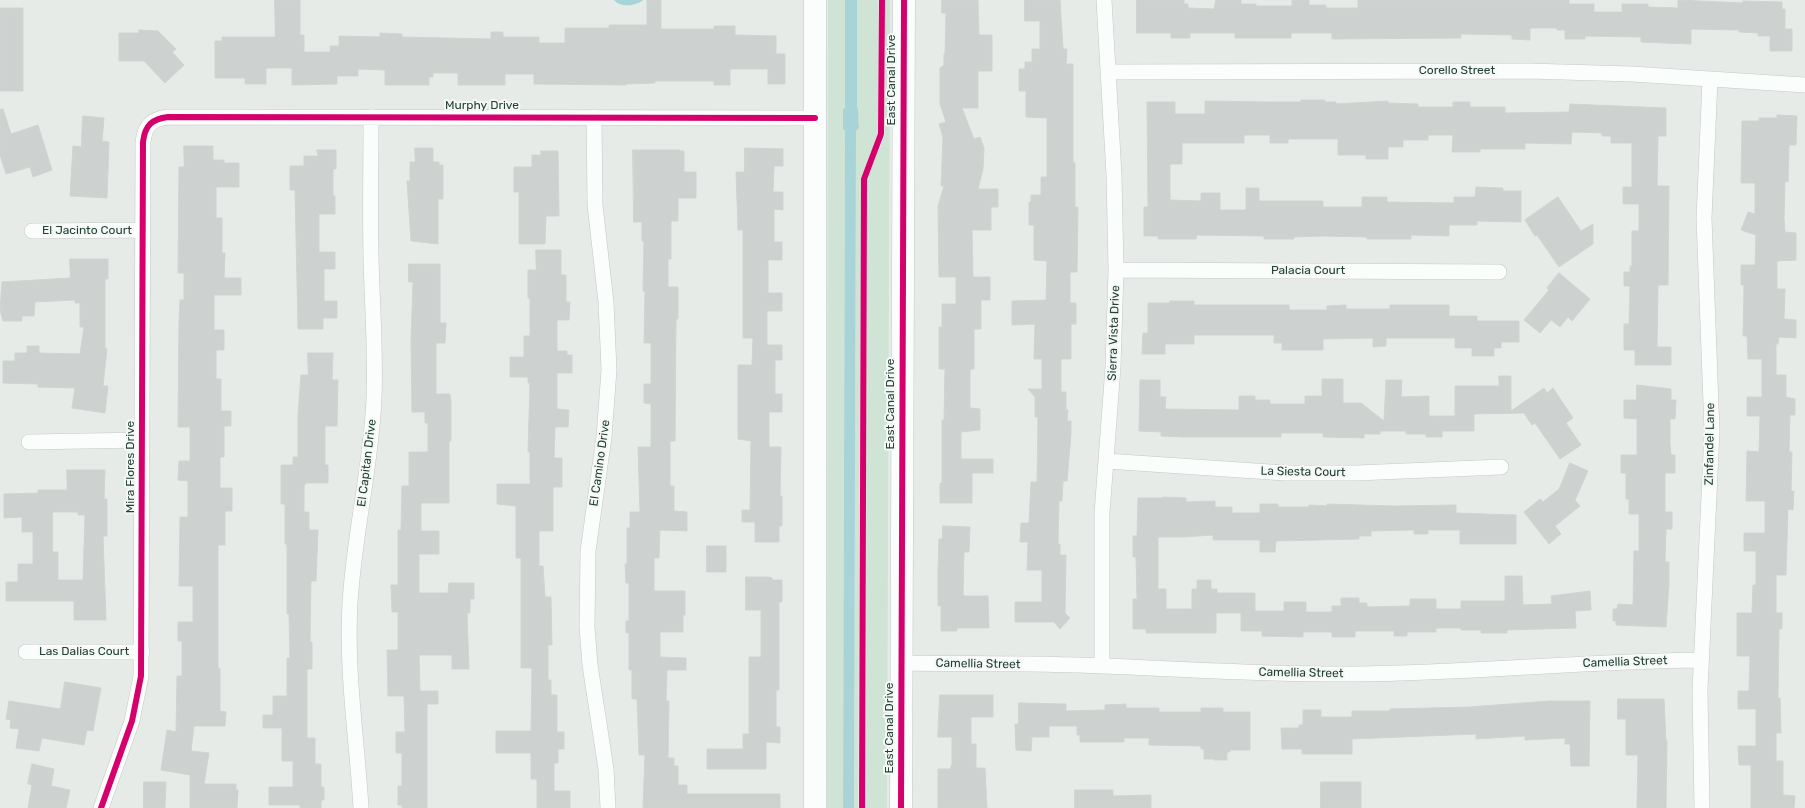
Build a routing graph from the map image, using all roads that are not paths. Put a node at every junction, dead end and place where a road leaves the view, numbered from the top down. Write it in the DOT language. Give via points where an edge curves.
graph roads {
  1 [pos="815,0"];
  2 [pos="904,0"];
  3 [pos="1104,0"];
  4 [pos="1108,72"];
  5 [pos="1710,80"];
  6 [pos="1805,85"];
  7 [pos="371,117"];
  8 [pos="594,117"];
  9 [pos="814,118"];
  10 [pos="150,122"];
  11 [pos="142,230"];
  12 [pos="32,231"];
  13 [pos="1116,270"];
  14 [pos="1499,272"];
  15 [pos="142,440"];
  16 [pos="29,442"];
  17 [pos="1106,461"];
  18 [pos="1501,467"];
  19 [pos="26,652"];
  20 [pos="142,652"];
  21 [pos="1701,660"];
  22 [pos="902,662"];
  23 [pos="1102,666"];
  24 [pos="101,808"];
  25 [pos="361,808"];
  26 [pos="608,808"];
  27 [pos="814,808"];
  28 [pos="901,808"];
  29 [pos="1702,808"];
  1 -- 9 [label="main road"];
  2 -- 22 [label="main road, East Canal Drive"];
  3 -- 4 [label="street, Sierra Vista Drive"];
  4 -- 5 [label="street, Corello Street" via="1528,71 1617,73"];
  4 -- 13 [label="street, Sierra Vista Drive"];
  5 -- 6 [label="street, Corello Street"];
  5 -- 21 [label="street, Zinfandel Lane" via="1704,224 1712,431"];
  7 -- 8 [label="street, Murphy Drive"];
  7 -- 10 [label="street, Murphy Drive" via="168,117"];
  7 -- 25 [label="street, El Capitan Drive" via="374,399 371,443 352,575 349,634 351,697"];
  8 -- 9 [label="street, Murphy Drive"];
  8 -- 26 [label="street, El Camino Drive" via="595,205 606,302 609,370 604,437 588,551 587,627 590,665 606,769"];
  9 -- 27 [label="main road"];
  10 -- 11 [label="street, Mira Flores Drive" via="145,130 143,142"];
  11 -- 12 [label="street, El Jacinto Court"];
  11 -- 15 [label="street, Mira Flores Drive"];
  13 -- 14 [label="street, Palacia Court"];
  13 -- 17 [label="street, Sierra Vista Drive" via="1113,368"];
  15 -- 16 [label="street"];
  15 -- 20 [label="street, Mira Flores Drive"];
  17 -- 18 [label="street, La Siesta Court" via="1285,473"];
  17 -- 23 [label="street, Sierra Vista Drive" via="1101,567"];
  19 -- 20 [label="street, Las Dalias Court"];
  20 -- 24 [label="street, Mira Flores Drive" via="135,712"];
  21 -- 23 [label="street, Camellia Street" via="1355,674 1222,672"];
  21 -- 29 [label="street, Zinfandel Lane"];
  22 -- 23 [label="street, Camellia Street"];
  22 -- 28 [label="main road, East Canal Drive"];
}
